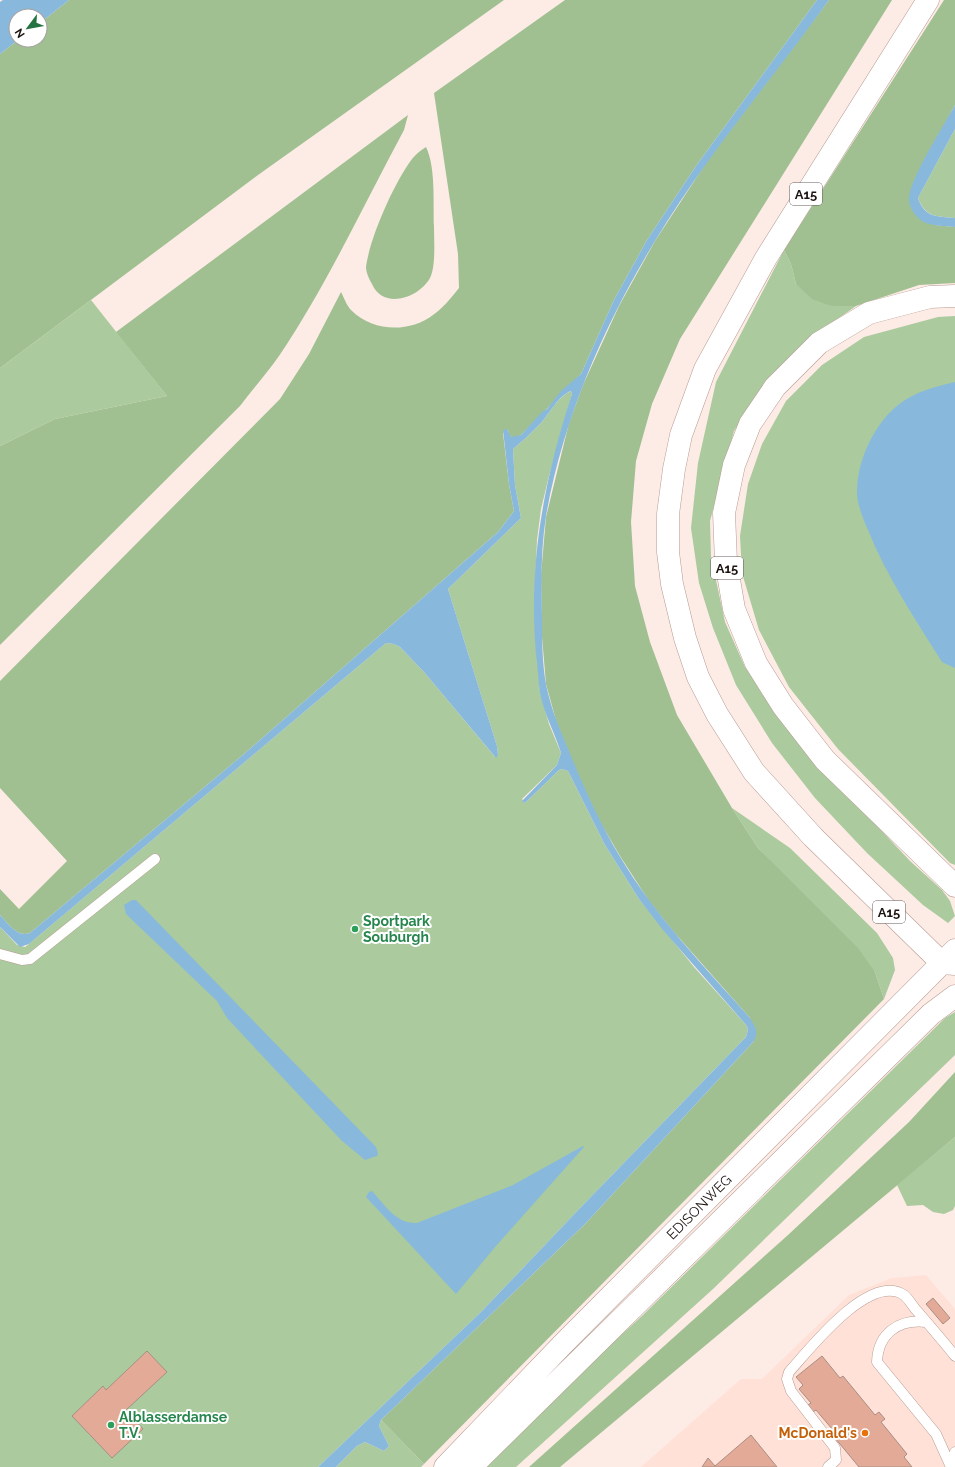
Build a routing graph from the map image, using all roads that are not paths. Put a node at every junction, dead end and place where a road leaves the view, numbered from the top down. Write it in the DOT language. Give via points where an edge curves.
graph roads {
  1 [pos="928,0"];
  2 [pos="955,296"];
  3 [pos="155,858"];
  4 [pos="955,886"];
  5 [pos="0,954"];
  6 [pos="951,959"];
  7 [pos="955,996"];
  8 [pos="926,1322"];
  9 [pos="955,1356"];
  10 [pos="955,1452"];
  11 [pos="445,1467"];
  12 [pos="471,1467"];
  13 [pos="828,1467"];
  14 [pos="952,1467"];
  1 -- 6 [label="main road, A15" via="766,258 705,369 682,435 674,469 668,514 668,552 672,584 685,638 698,677 754,772 813,837"];
  2 -- 4 [label="main road, A15" via="930,297 869,314 819,344 775,387 750,424 734,465 724,513 726,562 734,609 756,663 783,706 825,760"];
  3 -- 5 [label="lane" via="30,959 22,960"];
  6 -- 11 [label="main road, EDISONWEG" via="568,1339"];
  7 -- 12 [label="main road, EDISONWEG" via="931,1014"];
  8 -- 9 [label="lane"];
  8 -- 13 [label="lane" via="904,1295 891,1291 877,1294 852,1306 822,1334 790,1372 787,1379 791,1391 836,1450 836,1460"];
  8 -- 14 [label="lane" via="908,1322 892,1329 880,1345 877,1362 936,1434"];
  10 -- 14 [label="lane"];
}
